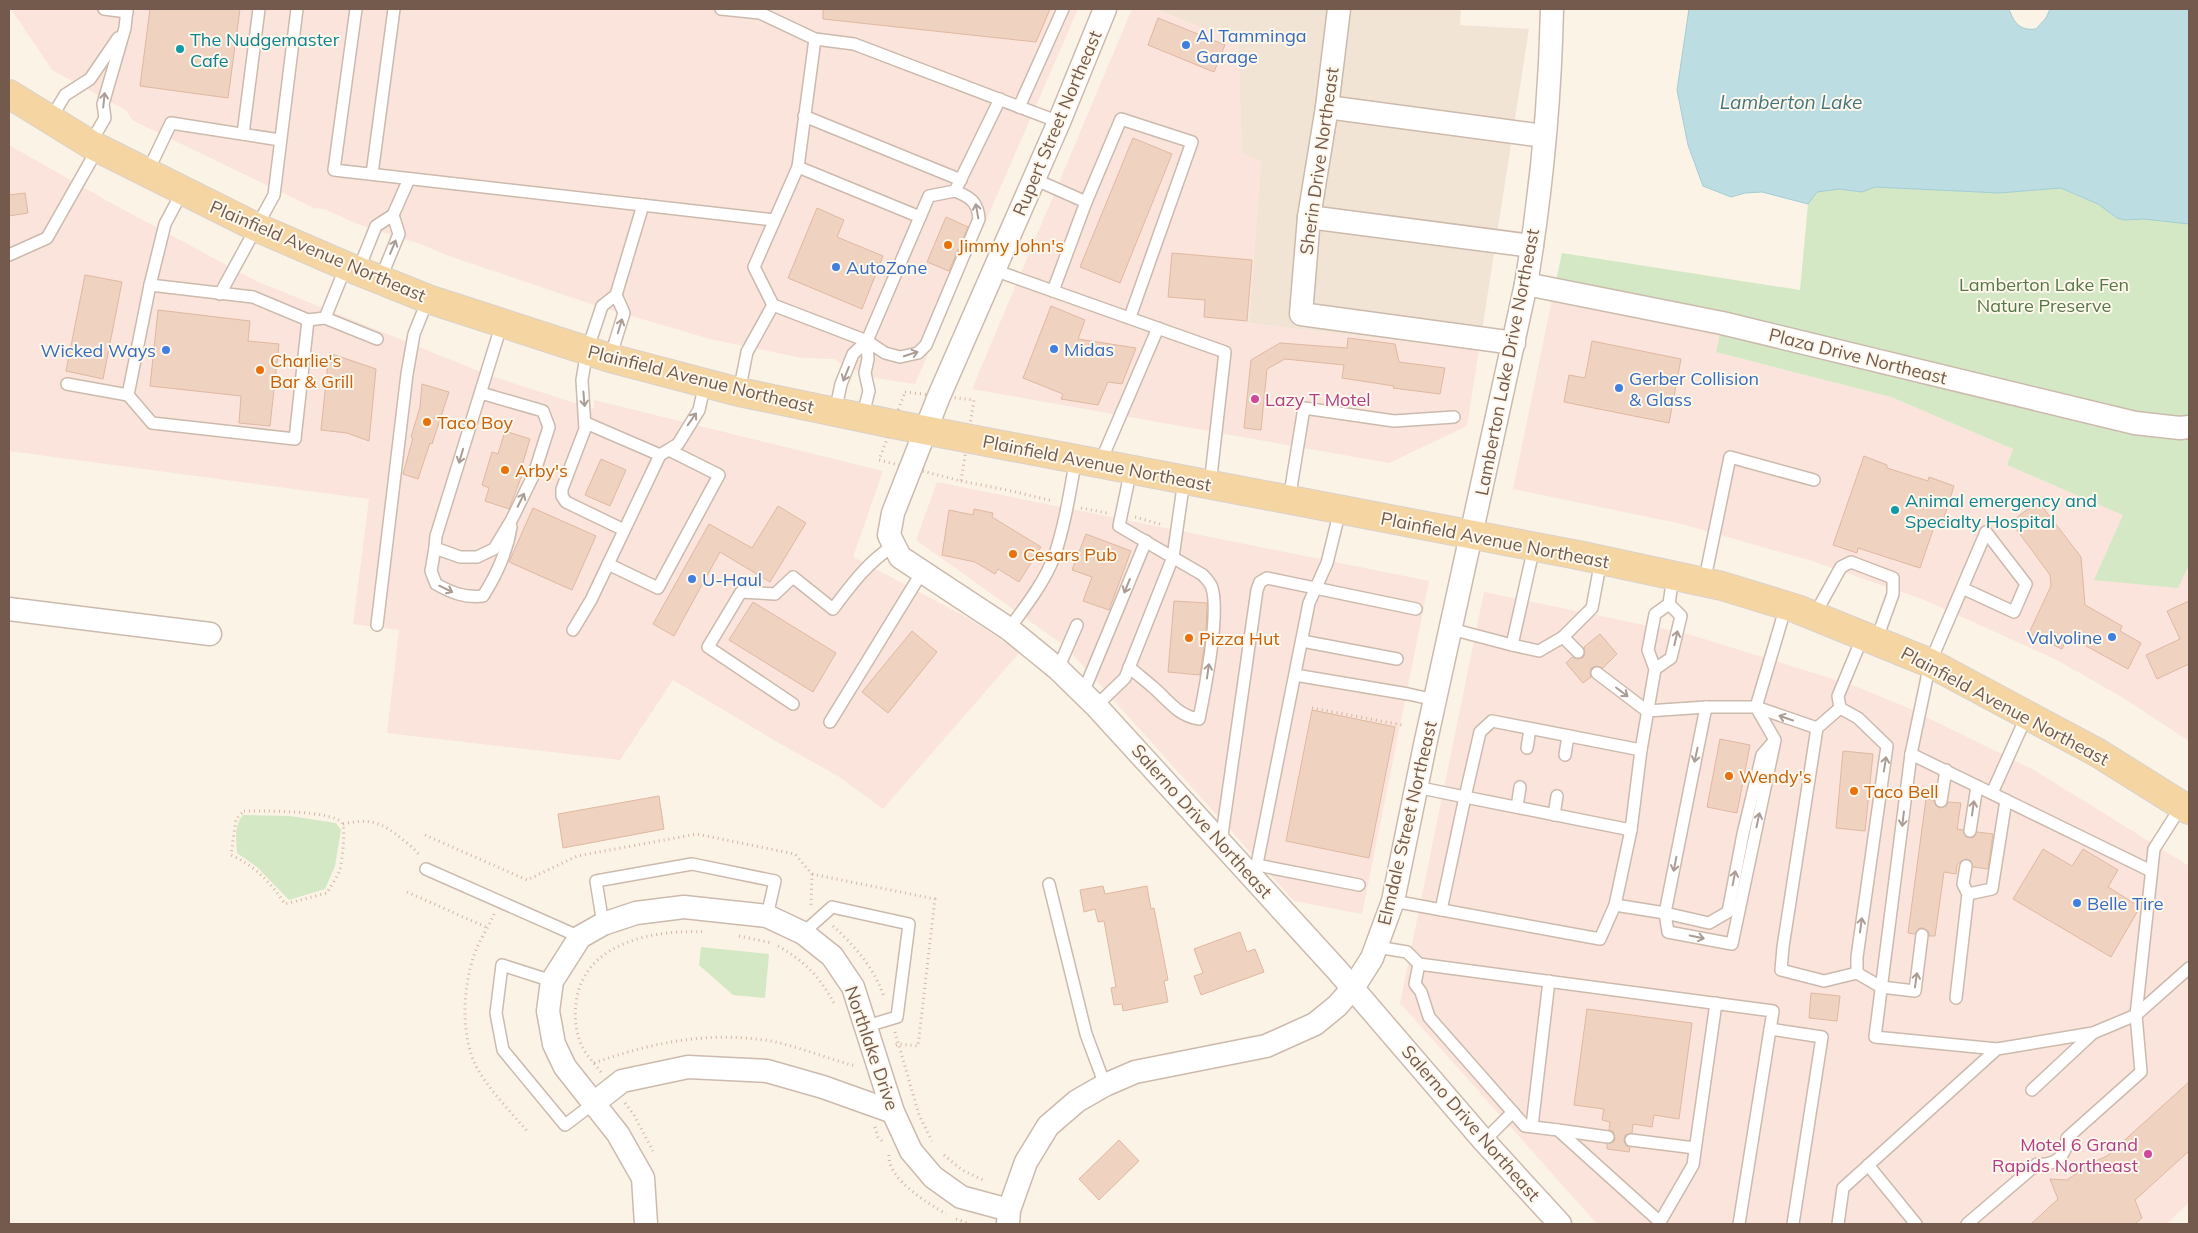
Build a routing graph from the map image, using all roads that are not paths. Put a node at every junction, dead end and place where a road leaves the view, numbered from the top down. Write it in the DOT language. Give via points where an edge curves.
graph roads {
  1 [pos="104,9"];
  2 [pos="259,9"];
  3 [pos="297,9"];
  4 [pos="356,9"];
  5 [pos="394,9"];
  6 [pos="721,9"];
  7 [pos="1063,9"];
  8 [pos="1106,9"];
  9 [pos="1339,9"];
  10 [pos="1552,9"];
  11 [pos="127,10"];
  12 [pos="125,28"];
  13 [pos="814,39"];
  14 [pos="9,94"];
  15 [pos="1000,99"];
  16 [pos="1019,107"];
  17 [pos="1327,107"];
  18 [pos="804,116"];
  19 [pos="50,120"];
  20 [pos="1059,122"];
  21 [pos="243,134"];
  22 [pos="1544,136"];
  23 [pos="280,140"];
  24 [pos="94,146"];
  25 [pos="798,166"];
  26 [pos="146,173"];
  27 [pos="372,174"];
  28 [pos="409,179"];
  29 [pos="1034,179"];
  30 [pos="958,185"];
  31 [pos="182,192"];
  32 [pos="1086,202"];
  33 [pos="643,205"];
  34 [pos="393,214"];
  35 [pos="1309,216"];
  36 [pos="920,217"];
  37 [pos="774,220"];
  38 [pos="256,227"];
  39 [pos="1532,246"];
  40 [pos="9,255"];
  41 [pos="994,270"];
  42 [pos="361,272"];
  43 [pos="1526,284"];
  44 [pos="150,285"];
  45 [pos="1053,291"];
  46 [pos="220,294"];
  47 [pos="616,295"];
  48 [pos="428,299"];
  49 [pos="773,305"];
  50 [pos="1130,317"];
  51 [pos="325,318"];
  52 [pos="308,320"];
  53 [pos="502,323"];
  54 [pos="1158,328"];
  55 [pos="377,339"];
  56 [pos="867,341"];
  57 [pos="1514,343"];
  58 [pos="599,354"];
  59 [pos="705,383"];
  60 [pos="67,384"];
  61 [pos="739,392"];
  62 [pos="481,393"];
  63 [pos="128,395"];
  64 [pos="835,412"];
  65 [pos="1454,417"];
  66 [pos="862,418"];
  67 [pos="586,423"];
  68 [pos="2189,427"];
  69 [pos="926,430"];
  70 [pos="665,452"];
  71 [pos="1088,460"];
  72 [pos="1131,469"];
  73 [pos="1184,480"];
  74 [pos="1814,480"];
  75 [pos="1210,485"];
  76 [pos="1289,500"];
  77 [pos="1340,510"];
  78 [pos="512,519"];
  79 [pos="624,530"];
  80 [pos="1472,535"];
  81 [pos="1146,541"];
  82 [pos="893,546"];
  83 [pos="1534,547"];
  84 [pos="435,548"];
  85 [pos="1173,557"];
  86 [pos="1601,560"];
  87 [pos="608,564"];
  88 [pos="922,572"];
  89 [pos="1673,576"];
  90 [pos="1704,582"];
  91 [pos="1315,587"];
  92 [pos="1962,588"];
  93 [pos="1669,604"];
  94 [pos="1786,606"];
  95 [pos="9,609"];
  96 [pos="1416,609"];
  97 [pos="1814,616"];
  98 [pos="377,625"];
  99 [pos="1077,625"];
  100 [pos="1009,629"];
  101 [pos="1451,629"];
  102 [pos="573,630"];
  103 [pos="210,634"];
  104 [pos="1564,637"];
  105 [pos="1869,638"];
  106 [pos="1302,641"];
  107 [pos="1512,645"];
  108 [pos="1578,652"];
  109 [pos="1398,659"];
  110 [pos="1930,662"];
  111 [pos="1129,667"];
  112 [pos="1654,668"];
  113 [pos="1058,669"];
  114 [pos="1597,673"];
  115 [pos="1295,675"];
  116 [pos="1090,699"];
  117 [pos="1435,700"];
  118 [pos="793,704"];
  119 [pos="1706,708"];
  120 [pos="1756,708"];
  121 [pos="1840,708"];
  122 [pos="1647,711"];
  123 [pos="2027,715"];
  124 [pos="830,722"];
  125 [pos="1817,728"];
  126 [pos="1530,729"];
  127 [pos="1568,736"];
  128 [pos="1775,740"];
  129 [pos="1527,748"];
  130 [pos="1641,750"];
  131 [pos="1911,754"];
  132 [pos="1565,755"];
  133 [pos="1946,770"];
  134 [pos="1976,786"];
  135 [pos="1416,787"];
  136 [pos="1520,787"];
  137 [pos="1992,793"];
  138 [pos="1557,796"];
  139 [pos="1465,797"];
  140 [pos="2006,800"];
  141 [pos="1941,801"];
  142 [pos="1517,807"];
  143 [pos="2186,808"];
  144 [pos="1554,815"];
  145 [pos="1631,830"];
  146 [pos="1970,831"];
  147 [pos="1221,843"];
  148 [pos="1966,866"];
  149 [pos="426,869"];
  150 [pos="2152,871"];
  151 [pos="1255,872"];
  152 [pos="1049,884"];
  153 [pos="1359,885"];
  154 [pos="1968,894"];
  155 [pos="1393,901"];
  156 [pos="1615,906"];
  157 [pos="1441,910"];
  158 [pos="1665,913"];
  159 [pos="767,916"];
  160 [pos="603,924"];
  161 [pos="802,933"];
  162 [pos="1922,935"];
  163 [pos="580,937"];
  164 [pos="1377,948"];
  165 [pos="1419,964"];
  166 [pos="2189,968"];
  167 [pos="1856,973"];
  168 [pos="552,981"];
  169 [pos="1549,981"];
  170 [pos="1881,987"];
  171 [pos="1353,988"];
  172 [pos="1956,998"];
  173 [pos="1716,1003"];
  174 [pos="2136,1015"];
  175 [pos="867,1026"];
  176 [pos="1770,1029"];
  177 [pos="2093,1032"];
  178 [pos="1997,1049"];
  179 [pos="1105,1085"];
  180 [pos="2032,1090"];
  181 [pos="594,1103"];
  182 [pos="893,1112"];
  183 [pos="1513,1112"];
  184 [pos="1532,1126"];
  185 [pos="1558,1130"];
  186 [pos="1608,1137"];
  187 [pos="1631,1140"];
  188 [pos="1484,1141"];
  189 [pos="1695,1148"];
  190 [pos="1868,1165"];
  191 [pos="1009,1217"];
  192 [pos="646,1224"];
  193 [pos="1560,1224"];
  194 [pos="1739,1224"];
  195 [pos="1793,1224"];
  196 [pos="1838,1224"];
  197 [pos="1916,1224"];
  198 [pos="1967,1224"];
  1 -- 11 [label="lane"];
  2 -- 21 [label="lane"];
  3 -- 23 [label="lane"];
  4 -- 27 [label="lane" via="334,170"];
  5 -- 27 [label="lane"];
  6 -- 13 [label="lane" via="760,13"];
  7 -- 16 [label="lane"];
  8 -- 20 [label="street, Rupert Street Northeast"];
  9 -- 17 [label="street, Sherin Drive Northeast"];
  10 -- 22 [label="street, Lamberton Lake Drive Northeast"];
  11 -- 12 [label="lane"];
  12 -- 19 [label="lane" via="90,78 65,95"];
  24 -- 12 [label="lane, one-way" via="106,118 104,98"];
  13 -- 15 [label="lane" via="854,44"];
  13 -- 18 [label="lane"];
  14 -- 19 [label="main road, Plainfield Avenue Northeast"];
  15 -- 16 [label="lane"];
  15 -- 30 [label="lane"];
  16 -- 20 [label="lane"];
  17 -- 22 [label="street"];
  17 -- 35 [label="street, Sherin Drive Northeast"];
  18 -- 25 [label="lane"];
  18 -- 30 [label="lane"];
  19 -- 24 [label="main road, Plainfield Avenue Northeast"];
  20 -- 29 [label="street, Rupert Street Northeast"];
  21 -- 23 [label="lane"];
  21 -- 26 [label="lane" via="171,123"];
  22 -- 39 [label="street, Lamberton Lake Drive Northeast"];
  23 -- 38 [label="lane" via="274,194"];
  24 -- 26 [label="main road, Plainfield Avenue Northeast"];
  24 -- 40 [label="lane" via="47,238"];
  25 -- 36 [label="lane"];
  25 -- 37 [label="lane"];
  26 -- 31 [label="main road, Plainfield Avenue Northeast"];
  27 -- 28 [label="lane"];
  28 -- 33 [label="lane"];
  28 -- 34 [label="lane"];
  29 -- 32 [label="lane"];
  29 -- 41 [label="street, Rupert Street Northeast"];
  30 -- 36 [label="lane" via="929,196"];
  56 -- 30 [label="lane, one-way" via="885,353 900,357 918,353 926,345 979,219 975,202"];
  31 -- 38 [label="main road, Plainfield Avenue Northeast"];
  31 -- 44 [label="lane" via="165,224"];
  32 -- 45 [label="lane"];
  32 -- 50 [label="lane" via="1121,119 1192,142"];
  33 -- 37 [label="lane"];
  33 -- 47 [label="lane"];
  34 -- 42 [label="lane" via="376,226"];
  42 -- 34 [label="lane, one-way" via="399,234"];
  35 -- 39 [label="street"];
  35 -- 57 [label="street, Sherin Drive Northeast" via="1301,314"];
  36 -- 56 [label="lane"];
  37 -- 49 [label="lane" via="754,267"];
  38 -- 42 [label="main road, Plainfield Avenue Northeast"];
  38 -- 46 [label="lane"];
  39 -- 43 [label="street, Lamberton Lake Drive Northeast"];
  41 -- 45 [label="lane"];
  41 -- 69 [label="street, Rupert Street Northeast"];
  42 -- 48 [label="main road, Plainfield Avenue Northeast"];
  42 -- 51 [label="lane"];
  43 -- 57 [label="street, Lamberton Lake Drive Northeast"];
  43 -- 68 [label="street, Plaza Drive Northeast" via="1722,323 2135,423"];
  44 -- 46 [label="lane"];
  44 -- 63 [label="lane"];
  45 -- 50 [label="lane"];
  46 -- 52 [label="lane" via="253,297"];
  47 -- 58 [label="lane" via="602,306"];
  58 -- 47 [label="lane, one-way" via="624,313"];
  48 -- 53 [label="main road, Plainfield Avenue Northeast"];
  48 -- 98 [label="lane" via="414,334 407,374"];
  49 -- 56 [label="lane"];
  49 -- 61 [label="lane" via="747,352"];
  50 -- 54 [label="lane"];
  51 -- 52 [label="lane"];
  51 -- 55 [label="lane"];
  52 -- 63 [label="lane" via="295,439 152,423"];
  53 -- 58 [label="main road, Plainfield Avenue Northeast"];
  53 -- 62 [label="lane"];
  54 -- 71 [label="lane"];
  54 -- 75 [label="lane" via="1225,352"];
  56 -- 64 [label="lane, one-way" via="854,354"];
  56 -- 66 [label="lane" via="868,359 864,373 868,391"];
  57 -- 80 [label="street, Lamberton Lake Drive Northeast"];
  58 -- 59 [label="main road, Plainfield Avenue Northeast"];
  58 -- 67 [label="lane, one-way" via="582,380"];
  59 -- 61 [label="main road, Plainfield Avenue Northeast"];
  70 -- 59 [label="lane, one-way" via="678,444 699,410"];
  60 -- 63 [label="lane"];
  61 -- 64 [label="main road, Plainfield Avenue Northeast"];
  78 -- 62 [label="lane, one-way" via="534,474 549,427 543,411"];
  62 -- 84 [label="lane, one-way"];
  64 -- 66 [label="main road, Plainfield Avenue Northeast"];
  65 -- 76 [label="lane" via="1394,421 1304,408"];
  66 -- 69 [label="main road, Plainfield Avenue Northeast"];
  67 -- 70 [label="lane"];
  67 -- 79 [label="lane" via="562,496 570,504"];
  69 -- 71 [label="main road, Plainfield Avenue Northeast"];
  69 -- 82 [label="street" via="893,514 889,535"];
  70 -- 79 [label="lane"];
  70 -- 87 [label="lane" via="719,475 658,588"];
  71 -- 72 [label="main road, Plainfield Avenue Northeast"];
  71 -- 100 [label="lane" via="1066,511 1053,558 1029,602"];
  72 -- 73 [label="main road, Plainfield Avenue Northeast"];
  72 -- 81 [label="lane" via="1119,526"];
  73 -- 75 [label="main road, Plainfield Avenue Northeast"];
  73 -- 85 [label="lane"];
  74 -- 90 [label="lane" via="1730,457"];
  75 -- 76 [label="main road, Plainfield Avenue Northeast"];
  76 -- 77 [label="main road, Plainfield Avenue Northeast"];
  77 -- 80 [label="main road, Plainfield Avenue Northeast"];
  77 -- 91 [label="lane" via="1327,563"];
  78 -- 84 [label="lane" via="494,549 477,557 460,557"];
  84 -- 78 [label="lane, one-way" via="431,571 436,584 450,592 470,597 484,596 507,548"];
  79 -- 87 [label="lane"];
  80 -- 83 [label="main road, Plainfield Avenue Northeast"];
  80 -- 101 [label="street, Elmdale Street Northeast"];
  81 -- 85 [label="lane"];
  81 -- 116 [label="lane, one-way"];
  82 -- 88 [label="street, Salerno Drive Northeast" via="900,557"];
  82 -- 118 [label="lane" via="878,556 833,609 793,577 776,594 742,592 708,647"];
  83 -- 86 [label="main road, Plainfield Avenue Northeast"];
  83 -- 107 [label="lane"];
  85 -- 111 [label="lane"];
  111 -- 85 [label="lane, one-way" via="1177,711 1199,719 1210,650 1214,606 1212,586 1203,575"];
  86 -- 89 [label="main road, Plainfield Avenue Northeast"];
  86 -- 104 [label="lane" via="1592,608"];
  87 -- 102 [label="lane"];
  88 -- 100 [label="street, Salerno Drive Northeast"];
  88 -- 124 [label="lane"];
  89 -- 90 [label="main road, Plainfield Avenue Northeast"];
  89 -- 93 [label="lane"];
  90 -- 94 [label="main road, Plainfield Avenue Northeast"];
  91 -- 96 [label="lane"];
  91 -- 106 [label="lane"];
  91 -- 147 [label="lane" via="1267,578 1260,582 1257,590"];
  92 -- 92 [label="lane" via="1986,532 2026,584 2014,612"];
  92 -- 110 [label="lane"];
  93 -- 112 [label="lane" via="1655,614 1648,650"];
  112 -- 93 [label="lane, one-way" via="1672,658 1681,616"];
  94 -- 97 [label="main road, Plainfield Avenue Northeast"];
  94 -- 120 [label="lane"];
  95 -- 103 [label="street"];
  97 -- 105 [label="main road, Plainfield Avenue Northeast"];
  97 -- 105 [label="lane" via="1841,566 1851,562 1893,578 1893,594"];
  99 -- 113 [label="lane"];
  100 -- 113 [label="street, Salerno Drive Northeast"];
  101 -- 107 [label="lane"];
  101 -- 117 [label="street, Elmdale Street Northeast"];
  104 -- 107 [label="lane" via="1540,651"];
  104 -- 108 [label="lane"];
  105 -- 110 [label="main road, Plainfield Avenue Northeast"];
  105 -- 121 [label="lane" via="1838,696"];
  106 -- 109 [label="lane"];
  106 -- 115 [label="lane"];
  110 -- 123 [label="main road, Plainfield Avenue Northeast"];
  110 -- 131 [label="lane"];
  111 -- 116 [label="lane" via="1125,678"];
  112 -- 122 [label="lane"];
  113 -- 116 [label="street, Salerno Drive Northeast"];
  114 -- 122 [label="lane, one-way"];
  115 -- 117 [label="lane"];
  115 -- 151 [label="lane"];
  116 -- 147 [label="street, Salerno Drive Northeast"];
  117 -- 135 [label="street, Elmdale Street Northeast"];
  119 -- 120 [label="lane"];
  119 -- 122 [label="lane"];
  119 -- 158 [label="lane, one-way"];
  125 -- 120 [label="lane, one-way"];
  120 -- 128 [label="lane"];
  121 -- 125 [label="lane"];
  167 -- 121 [label="lane, one-way" via="1888,746 1858,718"];
  122 -- 130 [label="lane"];
  123 -- 137 [label="lane"];
  123 -- 143 [label="main road, Plainfield Avenue Northeast"];
  125 -- 167 [label="lane" via="1781,970 1824,981"];
  126 -- 127 [label="lane"];
  126 -- 129 [label="lane"];
  126 -- 139 [label="lane" via="1492,721 1480,732"];
  127 -- 130 [label="lane"];
  127 -- 132 [label="lane"];
  158 -- 128 [label="lane, one-way" via="1710,923 1728,912 1762,755"];
  158 -- 128 [label="lane, one-way" via="1668,932 1732,944"];
  130 -- 145 [label="lane"];
  131 -- 133 [label="lane"];
  131 -- 170 [label="lane, one-way"];
  133 -- 134 [label="lane"];
  133 -- 141 [label="lane"];
  134 -- 137 [label="lane"];
  146 -- 134 [label="lane, one-way"];
  135 -- 139 [label="lane"];
  135 -- 155 [label="street, Elmdale Street Northeast"];
  136 -- 142 [label="lane"];
  137 -- 140 [label="lane"];
  138 -- 144 [label="lane"];
  139 -- 142 [label="lane"];
  139 -- 157 [label="lane"];
  140 -- 150 [label="lane"];
  140 -- 154 [label="lane" via="1992,890"];
  142 -- 144 [label="lane"];
  143 -- 150 [label="lane" via="2154,849"];
  144 -- 145 [label="lane"];
  145 -- 156 [label="lane"];
  147 -- 151 [label="street, Salerno Drive Northeast"];
  148 -- 154 [label="lane" via="1963,884"];
  149 -- 163 [label="lane"];
  150 -- 174 [label="lane"];
  151 -- 153 [label="lane"];
  151 -- 171 [label="street, Salerno Drive Northeast"];
  152 -- 179 [label="lane" via="1086,1034"];
  154 -- 172 [label="lane"];
  155 -- 157 [label="lane"];
  155 -- 164 [label="street, Elmdale Street Northeast"];
  156 -- 157 [label="lane" via="1600,939"];
  156 -- 158 [label="lane"];
  159 -- 160 [label="street, Northlake Drive" via="684,907 636,913"];
  159 -- 160 [label="lane" via="776,880 692,864 596,881"];
  159 -- 161 [label="street, Northlake Drive"];
  160 -- 163 [label="street, Northlake Drive"];
  161 -- 175 [label="street, Northlake Drive" via="832,956 854,987"];
  161 -- 175 [label="lane" via="832,907 910,924 897,1017"];
  170 -- 162 [label="lane, one-way" via="1915,991"];
  163 -- 168 [label="street, Northlake Drive"];
  164 -- 165 [label="lane" via="1407,952"];
  164 -- 171 [label="street, Elmdale Street Northeast"];
  165 -- 169 [label="lane"];
  165 -- 183 [label="lane" via="1414,984 1421,992 1429,1017"];
  166 -- 174 [label="lane"];
  167 -- 170 [label="lane"];
  168 -- 181 [label="street, Northlake Drive" via="548,1011 554,1044 565,1067"];
  168 -- 181 [label="lane" via="502,965 496,1013 503,1050 566,1126"];
  169 -- 173 [label="lane"];
  169 -- 184 [label="lane"];
  170 -- 178 [label="lane" via="1875,1037"];
  171 -- 179 [label="street, Elmdale Street Northeast" via="1315,1024 1266,1046 1135,1072"];
  171 -- 188 [label="street, Salerno Drive Northeast"];
  173 -- 176 [label="lane" via="1773,1012"];
  173 -- 189 [label="lane"];
  174 -- 177 [label="lane"];
  174 -- 198 [label="lane" via="2141,1072 2066,1138 2066,1149 2060,1158 2048,1164 2036,1164"];
  175 -- 182 [label="street, Northlake Drive"];
  176 -- 194 [label="lane"];
  176 -- 195 [label="lane" via="1822,1037"];
  177 -- 178 [label="lane"];
  177 -- 180 [label="lane"];
  178 -- 190 [label="lane"];
  179 -- 191 [label="street, Elmdale Street Northeast" via="1077,1101 1048,1126 1026,1162"];
  181 -- 182 [label="street" via="622,1081 688,1067 767,1071"];
  181 -- 192 [label="street, Northlake Drive" via="618,1134 643,1178"];
  182 -- 191 [label="street, Northlake Drive" via="911,1151 933,1177 961,1197"];
  183 -- 184 [label="lane" via="1525,1126"];
  183 -- 188 [label="lane"];
  184 -- 185 [label="lane"];
  185 -- 186 [label="lane"];
  185 -- 189 [label="lane" via="1660,1222 1692,1165"];
  187 -- 189 [label="lane"];
  188 -- 193 [label="street, Salerno Drive Northeast"];
  190 -- 196 [label="lane" via="1843,1188"];
  190 -- 197 [label="lane"];
}
